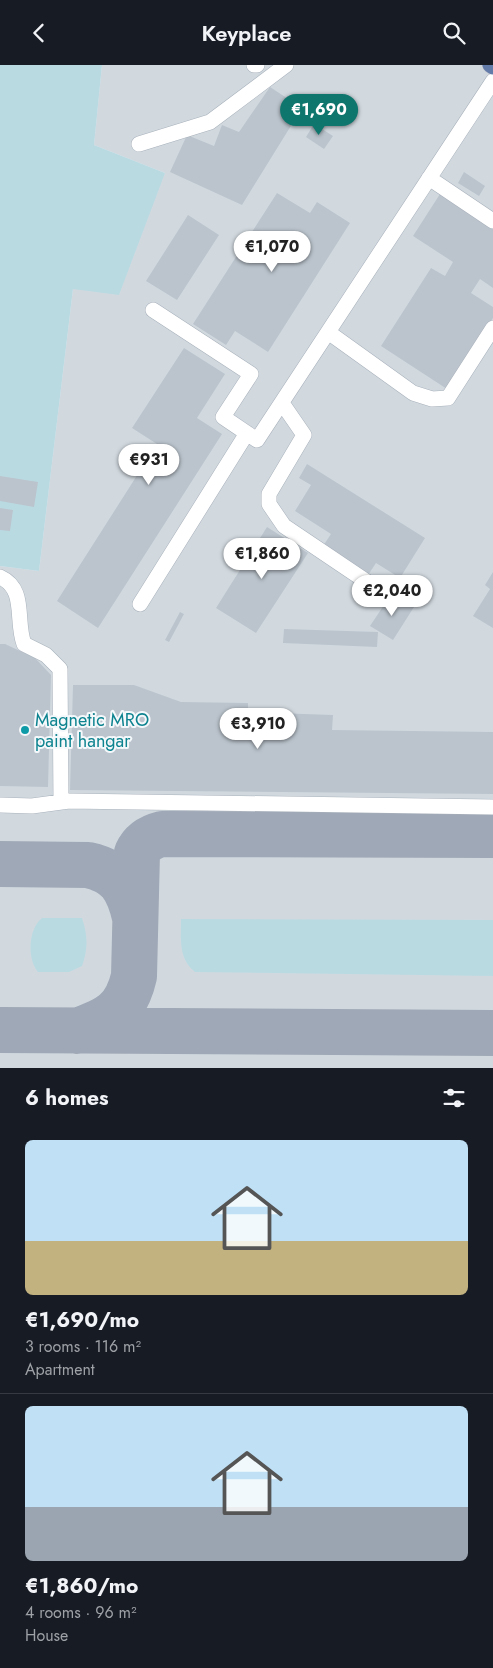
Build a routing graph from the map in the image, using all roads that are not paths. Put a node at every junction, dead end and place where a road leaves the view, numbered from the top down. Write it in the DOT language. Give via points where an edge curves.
graph roads {
  1 [pos="286,65"];
  2 [pos="493,81"];
  3 [pos="139,144"];
  4 [pos="429,178"];
  5 [pos="493,221"];
  6 [pos="153,310"];
  7 [pos="493,327"];
  8 [pos="328,332"];
  9 [pos="282,403"];
  10 [pos="247,433"];
  11 [pos="0,577"];
  12 [pos="382,592"];
  13 [pos="140,604"];
  14 [pos="61,802"];
  15 [pos="0,805"];
  16 [pos="493,807"];
  1 -- 3 [label="lane" via="210,122"];
  2 -- 4 [label="lane"];
  4 -- 5 [label="lane"];
  4 -- 8 [label="lane"];
  6 -- 10 [label="lane" via="251,374 223,417"];
  7 -- 8 [label="lane" via="448,398 432,399 413,393"];
  8 -- 9 [label="lane"];
  9 -- 10 [label="lane" via="257,440"];
  9 -- 12 [label="lane" via="304,435 269,493 269,504 284,526"];
  10 -- 13 [label="lane"];
  11 -- 14 [label="lane" via="17,591 24,644 46,655 60,669"];
  14 -- 15 [label="lane"];
  14 -- 16 [label="lane"];
}
